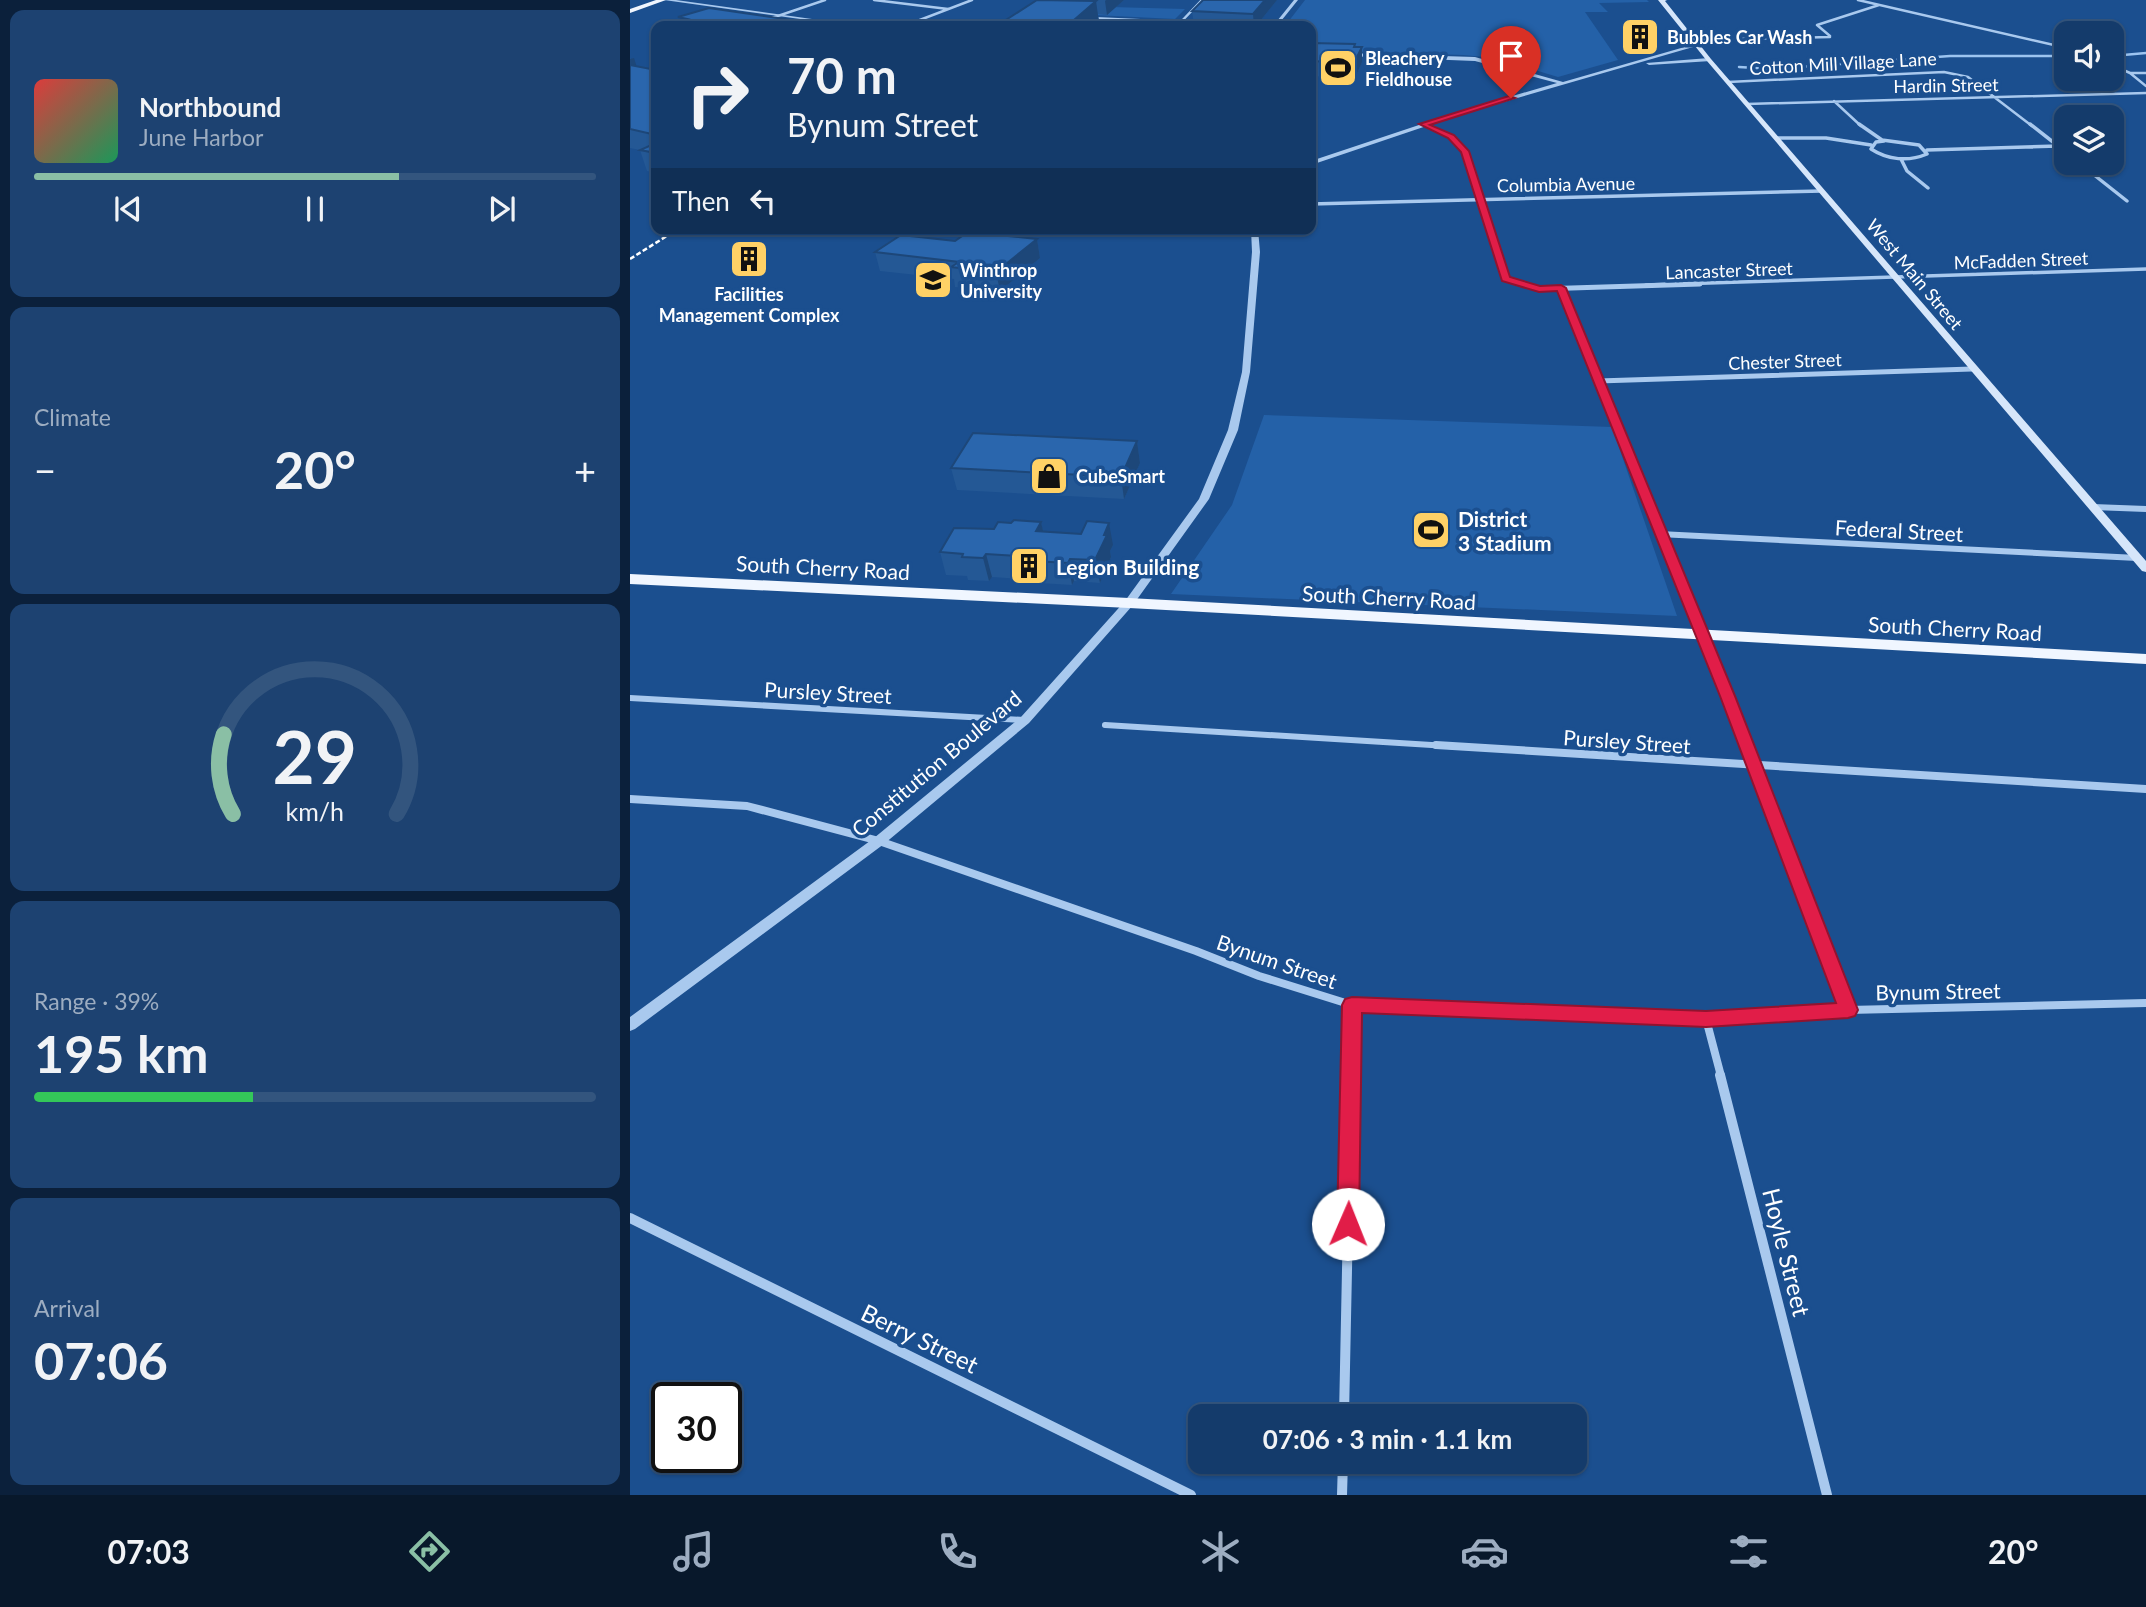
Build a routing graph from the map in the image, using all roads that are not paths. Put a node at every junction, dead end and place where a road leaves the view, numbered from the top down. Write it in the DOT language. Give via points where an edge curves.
graph roads {
  1 [pos="664,0"];
  2 [pos="825,0"];
  3 [pos="874,0"];
  4 [pos="972,0"];
  5 [pos="1202,0"];
  6 [pos="1296,0"];
  7 [pos="1662,0"];
  8 [pos="1858,0"];
  9 [pos="1879,5"];
  10 [pos="948,9"];
  11 [pos="630,10"];
  12 [pos="780,15"];
  13 [pos="1089,18"];
  14 [pos="763,21"];
  15 [pos="824,21"];
  16 [pos="917,21"];
  17 [pos="1157,21"];
  18 [pos="1181,21"];
  19 [pos="1279,21"];
  20 [pos="1695,42"];
  21 [pos="2054,45"];
  22 [pos="1336,54"];
  23 [pos="1709,60"];
  24 [pos="1631,63"];
  25 [pos="2124,70"];
  26 [pos="2130,73"];
  27 [pos="2146,73"];
  28 [pos="1728,82"];
  29 [pos="1563,83"];
  30 [pos="2146,86"];
  31 [pos="2146,93"];
  32 [pos="1993,97"];
  33 [pos="1835,101"];
  34 [pos="1748,104"];
  35 [pos="1423,124"];
  36 [pos="1777,138"];
  37 [pos="1884,141"];
  38 [pos="2054,143"];
  39 [pos="1871,145"];
  40 [pos="2054,146"];
  41 [pos="1927,150"];
  42 [pos="1901,159"];
  43 [pos="1316,161"];
  44 [pos="2094,175"];
  45 [pos="1928,188"];
  46 [pos="1822,191"];
  47 [pos="1479,200"];
  48 [pos="2127,201"];
  49 [pos="1316,204"];
  50 [pos="1254,235"];
  51 [pos="2146,269"];
  52 [pos="1897,279"];
  53 [pos="1561,288"];
  54 [pos="1972,369"];
  55 [pos="1598,381"];
  56 [pos="2093,507"];
  57 [pos="2146,509"];
  58 [pos="1659,534"];
  59 [pos="2137,558"];
  60 [pos="2146,568"];
  61 [pos="630,579"];
  62 [pos="1129,603"];
  63 [pos="1702,636"];
  64 [pos="2146,659"];
  65 [pos="630,698"];
  66 [pos="1025,720"];
  67 [pos="1105,725"];
  68 [pos="1754,767"];
  69 [pos="2146,789"];
  70 [pos="630,799"];
  71 [pos="879,841"];
  72 [pos="2146,1003"];
  73 [pos="1352,1005"];
  74 [pos="1848,1010"];
  75 [pos="1706,1019"];
  76 [pos="630,1025"];
  77 [pos="630,1218"];
  78 [pos="1344,1404"];
  79 [pos="1343,1474"];
  80 [pos="1191,1495"];
  81 [pos="1342,1495"];
  82 [pos="1827,1495"];
  1 -- 11 [label="main road"];
  1 -- 12 [label="street"];
  2 -- 12 [label="street"];
  3 -- 10 [label="street"];
  4 -- 10 [label="street"];
  5 -- 18 [label="street"];
  6 -- 19 [label="street"];
  7 -- 20 [label="main road, West Main Street"];
  8 -- 9 [label="street"];
  9 -- 20 [label="street" via="1817,25 1830,37"];
  9 -- 21 [label="street"];
  10 -- 16 [label="street"];
  12 -- 14 [label="street"];
  12 -- 15 [label="street"];
  13 -- 17 [label="street"];
  20 -- 23 [label="main road, West Main Street"];
  20 -- 24 [label="street"];
  22 -- 29 [label="street" via="1475,59"];
  23 -- 24 [label="street"];
  23 -- 28 [label="main road, West Main Street"];
  24 -- 29 [label="street"];
  25 -- 26 [label="street"];
  26 -- 27 [label="street"];
  26 -- 30 [label="street"];
  28 -- 32 [label="street, Cotton Mill Village Lane" via="1944,72 1968,77"];
  28 -- 34 [label="main road, West Main Street"];
  29 -- 35 [label="street"];
  31 -- 32 [label="street, Hardin Street"];
  32 -- 33 [label="street, Hardin Street"];
  32 -- 38 [label="street, Cotton Mill Village Lane"];
  33 -- 34 [label="street, Hardin Street"];
  33 -- 37 [label="street"];
  34 -- 36 [label="main road, West Main Street"];
  35 -- 43 [label="street"];
  35 -- 47 [label="street" via="1461,145"];
  36 -- 39 [label="street" via="1826,138"];
  36 -- 46 [label="main road, West Main Street"];
  37 -- 39 [label="street"];
  37 -- 41 [label="street" via="1905,141"];
  39 -- 42 [label="street" via="1875,152"];
  40 -- 41 [label="street"];
  41 -- 42 [label="street" via="1923,157"];
  42 -- 45 [label="street" via="1907,171"];
  44 -- 48 [label="street"];
  46 -- 47 [label="street, Columbia Avenue"];
  46 -- 52 [label="main road, West Main Street"];
  47 -- 49 [label="street, Columbia Avenue"];
  47 -- 53 [label="street, Lancaster Street" via="1506,279 1539,289"];
  50 -- 62 [label="street, Constitution Boulevard" via="1246,372 1233,430 1204,499"];
  51 -- 52 [label="street, McFadden Street"];
  52 -- 53 [label="street, Lancaster Street"];
  52 -- 54 [label="main road, West Main Street"];
  53 -- 55 [label="street"];
  54 -- 55 [label="street, Chester Street"];
  54 -- 56 [label="main road, West Main Street"];
  55 -- 58 [label="street"];
  56 -- 57 [label="street"];
  56 -- 59 [label="main road, West Main Street"];
  58 -- 59 [label="street, Federal Street"];
  58 -- 63 [label="street"];
  59 -- 60 [label="main road, West Main Street"];
  61 -- 62 [label="main road, South Cherry Road"];
  62 -- 63 [label="main road, South Cherry Road"];
  62 -- 66 [label="street, Constitution Boulevard"];
  63 -- 64 [label="main road, South Cherry Road"];
  63 -- 68 [label="street"];
  65 -- 66 [label="street, Pursley Street"];
  66 -- 71 [label="street, Constitution Boulevard"];
  67 -- 68 [label="street, Pursley Street"];
  68 -- 69 [label="street, Pursley Street"];
  68 -- 74 [label="street"];
  70 -- 71 [label="street, Bynum Street" via="747,806"];
  71 -- 73 [label="street, Bynum Street"];
  71 -- 76 [label="street, Constitution Boulevard"];
  72 -- 74 [label="street, Bynum Street"];
  73 -- 75 [label="street, Bynum Street"];
  73 -- 78 [label="street"];
  74 -- 75 [label="street, Bynum Street"];
  75 -- 82 [label="street, Hoyle Street"];
  77 -- 80 [label="street, Berry Street"];
  79 -- 81 [label="street"];
}
